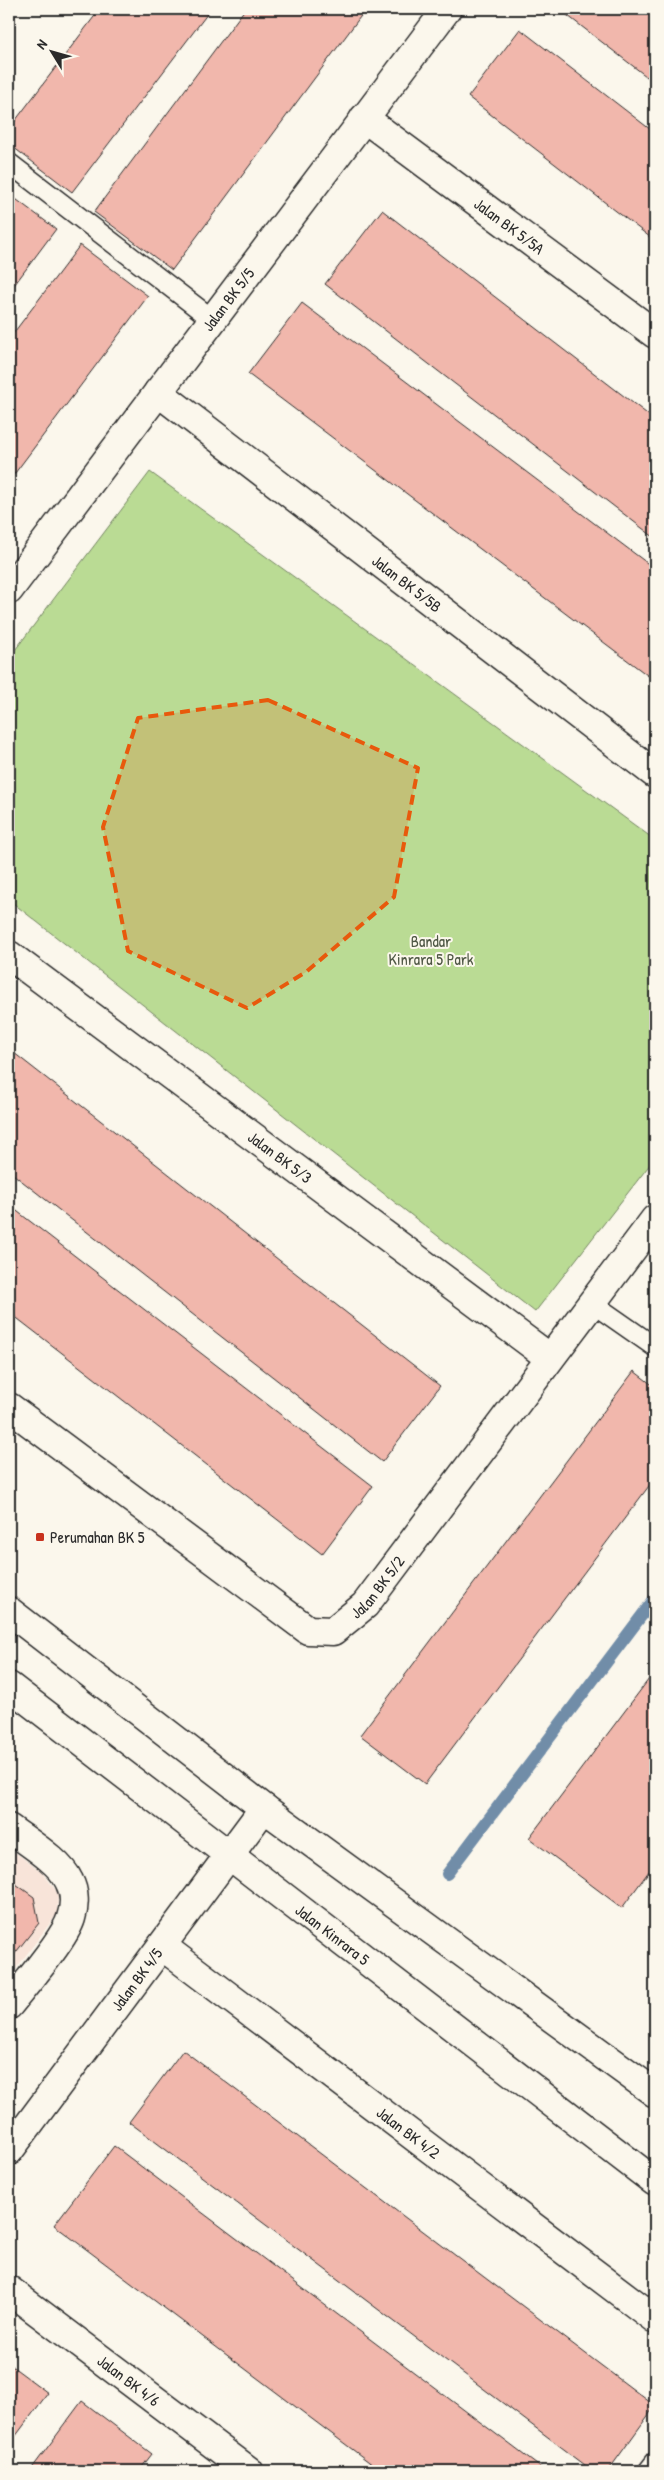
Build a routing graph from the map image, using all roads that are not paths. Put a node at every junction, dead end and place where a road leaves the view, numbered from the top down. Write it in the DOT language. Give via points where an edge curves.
graph roads {
  1 [pos="446,9"];
  2 [pos="364,118"];
  3 [pos="9,163"];
  4 [pos="212,319"];
  5 [pos="655,334"];
  6 [pos="158,392"];
  7 [pos="9,590"];
  8 [pos="655,774"];
  9 [pos="9,955"];
  10 [pos="655,1219"];
  11 [pos="592,1303"];
  12 [pos="655,1346"];
  13 [pos="550,1358"];
  14 [pos="9,1406"];
  15 [pos="9,1611"];
  16 [pos="9,1686"];
  17 [pos="264,1808"];
  18 [pos="9,1828"];
  19 [pos="229,1856"];
  20 [pos="162,1946"];
  21 [pos="9,2005"];
  22 [pos="655,2093"];
  23 [pos="9,2151"];
  24 [pos="655,2182"];
  25 [pos="9,2290"];
  26 [pos="655,2319"];
  27 [pos="655,2462"];
  28 [pos="234,2467"];
  29 [pos="648,2471"];
  1 -- 2 [label="street, Jalan BK 5/5"];
  2 -- 4 [label="street, Jalan BK 5/5"];
  2 -- 5 [label="street, Jalan BK 5/5A"];
  3 -- 4 [label="lane"];
  4 -- 6 [label="street, Jalan BK 5/5"];
  6 -- 7 [label="street, Jalan BK 5/5"];
  6 -- 8 [label="street, Jalan BK 5/5B"];
  9 -- 13 [label="street, Jalan BK 5/3"];
  10 -- 11 [label="street, Jalan BK 5/2"];
  11 -- 12 [label="lane"];
  11 -- 13 [label="street, Jalan BK 5/2"];
  13 -- 14 [label="street, Jalan BK 5/2" via="365,1606 333,1631 308,1630"];
  15 -- 17 [label="street"];
  16 -- 19 [label="street, Jalan Kinrara 5"];
  17 -- 19 [label="street, Jalan BK 4/5"];
  17 -- 22 [label="street"];
  18 -- 21 [label="street" via="49,1858 69,1880 74,1900 71,1920"];
  19 -- 20 [label="street, Jalan BK 4/5"];
  19 -- 24 [label="street, Jalan Kinrara 5"];
  20 -- 23 [label="street, Jalan BK 4/5"];
  20 -- 26 [label="street, Jalan BK 4/2"];
  25 -- 28 [label="street, Jalan BK 4/6"];
  27 -- 29 [label="lane"];
}
